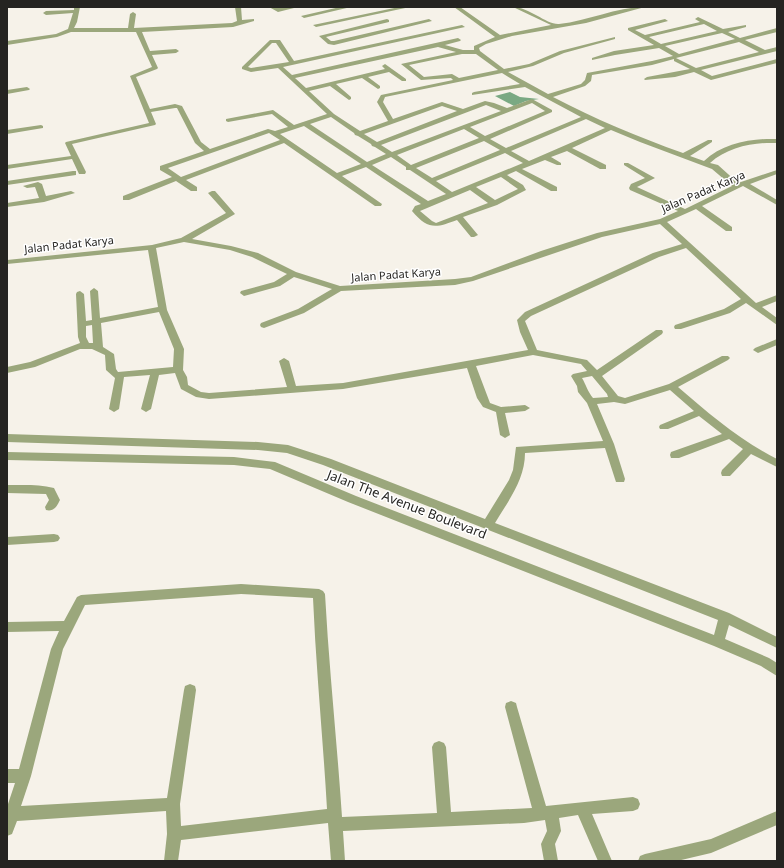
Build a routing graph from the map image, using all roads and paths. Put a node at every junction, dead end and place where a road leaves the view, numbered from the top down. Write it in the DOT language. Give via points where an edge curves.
graph roads {
  1 [pos="238,7"];
  2 [pos="272,7"];
  3 [pos="295,7"];
  4 [pos="348,7"];
  5 [pos="371,7"];
  6 [pos="404,7"];
  7 [pos="457,7"];
  8 [pos="516,7"];
  9 [pos="639,7"];
  10 [pos="77,9"];
  11 [pos="46,13"];
  12 [pos="378,13"];
  13 [pos="133,14"];
  14 [pos="304,16"];
  15 [pos="698,19"];
  16 [pos="252,20"];
  17 [pos="665,20"];
  18 [pos="387,21"];
  19 [pos="430,21"];
  20 [pos="240,22"];
  21 [pos="706,22"];
  22 [pos="316,24"];
  23 [pos="555,25"];
  24 [pos="744,26"];
  25 [pos="462,28"];
  26 [pos="396,29"];
  27 [pos="70,30"];
  28 [pos="131,30"];
  29 [pos="138,30"];
  30 [pos="777,30"];
  31 [pos="722,31"];
  32 [pos="777,34"];
  33 [pos="644,37"];
  34 [pos="407,38"];
  35 [pos="500,38"];
  36 [pos="613,38"];
  37 [pos="740,39"];
  38 [pos="458,40"];
  39 [pos="746,42"];
  40 [pos="7,43"];
  41 [pos="438,45"];
  42 [pos="660,46"];
  43 [pos="420,49"];
  44 [pos="777,49"];
  45 [pos="176,51"];
  46 [pos="463,52"];
  47 [pos="477,52"];
  48 [pos="765,52"];
  49 [pos="148,53"];
  50 [pos="677,58"];
  51 [pos="777,58"];
  52 [pos="376,59"];
  53 [pos="594,59"];
  54 [pos="777,62"];
  55 [pos="292,63"];
  56 [pos="399,65"];
  57 [pos="279,66"];
  58 [pos="388,69"];
  59 [pos="694,70"];
  60 [pos="502,71"];
  61 [pos="363,76"];
  62 [pos="291,77"];
  63 [pos="647,79"];
  64 [pos="404,80"];
  65 [pos="459,81"];
  66 [pos="332,84"];
  67 [pos="476,85"];
  68 [pos="525,85"];
  69 [pos="378,87"];
  70 [pos="27,90"];
  71 [pos="305,90"];
  72 [pos="7,92"];
  73 [pos="548,96"];
  74 [pos="349,98"];
  75 [pos="437,99"];
  76 [pos="445,103"];
  77 [pos="485,103"];
  78 [pos="147,111"];
  79 [pos="462,111"];
  80 [pos="506,111"];
  81 [pos="332,115"];
  82 [pos="586,117"];
  83 [pos="228,120"];
  84 [pos="391,121"];
  85 [pos="304,123"];
  86 [pos="41,127"];
  87 [pos="292,127"];
  88 [pos="465,127"];
  89 [pos="610,128"];
  90 [pos="7,132"];
  91 [pos="274,132"];
  92 [pos="357,134"];
  93 [pos="486,138"];
  94 [pos="285,140"];
  95 [pos="710,141"];
  96 [pos="777,141"];
  97 [pos="374,145"];
  98 [pos="567,148"];
  99 [pos="505,150"];
  100 [pos="210,152"];
  101 [pos="390,156"];
  102 [pos="545,156"];
  103 [pos="684,156"];
  104 [pos="75,157"];
  105 [pos="707,162"];
  106 [pos="527,163"];
  107 [pos="366,164"];
  108 [pos="559,164"];
  109 [pos="626,164"];
  110 [pos="7,167"];
  111 [pos="603,167"];
  112 [pos="409,168"];
  113 [pos="515,168"];
  114 [pos="82,172"];
  115 [pos="777,172"];
  116 [pos="73,173"];
  117 [pos="501,174"];
  118 [pos="336,176"];
  119 [pos="178,179"];
  120 [pos="431,181"];
  121 [pos="7,183"];
  122 [pos="741,185"];
  123 [pos="471,187"];
  124 [pos="554,188"];
  125 [pos="7,189"];
  126 [pos="194,189"];
  127 [pos="71,193"];
  128 [pos="212,194"];
  129 [pos="452,195"];
  130 [pos="126,198"];
  131 [pos="44,200"];
  132 [pos="494,203"];
  133 [pos="777,203"];
  134 [pos="378,204"];
  135 [pos="7,205"];
  136 [pos="428,205"];
  137 [pos="697,206"];
  138 [pos="684,211"];
  139 [pos="459,217"];
  140 [pos="662,221"];
  141 [pos="729,229"];
  142 [pos="474,235"];
  143 [pos="184,240"];
  144 [pos="686,245"];
  145 [pos="152,247"];
  146 [pos="7,262"];
  147 [pos="293,274"];
  148 [pos="339,289"];
  149 [pos="244,293"];
  150 [pos="777,298"];
  151 [pos="746,299"];
  152 [pos="755,306"];
  153 [pos="162,309"];
  154 [pos="97,322"];
  155 [pos="777,322"];
  156 [pos="83,324"];
  157 [pos="264,325"];
  158 [pos="678,327"];
  159 [pos="659,332"];
  160 [pos="777,342"];
  161 [pos="85,345"];
  162 [pos="98,347"];
  163 [pos="758,350"];
  164 [pos="533,352"];
  165 [pos="725,358"];
  166 [pos="284,361"];
  167 [pos="471,365"];
  168 [pos="7,370"];
  169 [pos="178,370"];
  170 [pos="155,373"];
  171 [pos="595,374"];
  172 [pos="120,376"];
  173 [pos="672,386"];
  174 [pos="292,389"];
  175 [pos="614,399"];
  176 [pos="591,402"];
  177 [pos="525,408"];
  178 [pos="114,409"];
  179 [pos="146,409"];
  180 [pos="500,410"];
  181 [pos="700,412"];
  182 [pos="664,427"];
  183 [pos="505,435"];
  184 [pos="728,436"];
  185 [pos="7,438"];
  186 [pos="609,444"];
  187 [pos="280,448"];
  188 [pos="749,450"];
  189 [pos="675,454"];
  190 [pos="7,456"];
  191 [pos="777,463"];
  192 [pos="271,465"];
  193 [pos="726,473"];
  194 [pos="620,479"];
  195 [pos="7,489"];
  196 [pos="50,507"];
  197 [pos="488,524"];
  198 [pos="54,538"];
  199 [pos="7,541"];
  200 [pos="725,617"];
  201 [pos="67,626"];
  202 [pos="7,627"];
  203 [pos="718,642"];
  204 [pos="777,643"];
  205 [pos="777,670"];
  206 [pos="190,690"];
  207 [pos="511,707"];
  208 [pos="440,747"];
  209 [pos="7,776"];
  210 [pos="24,776"];
  211 [pos="174,804"];
  212 [pos="633,804"];
  213 [pos="582,808"];
  214 [pos="546,813"];
  215 [pos="11,814"];
  216 [pos="777,818"];
  217 [pos="334,820"];
  218 [pos="445,820"];
  219 [pos="7,829"];
  220 [pos="174,834"];
  221 [pos="171,861"];
  222 [pos="338,861"];
  223 [pos="551,861"];
  224 [pos="605,861"];
  225 [pos="646,861"];
  1 -- 20 [label="street"];
  2 -- 3 [label="street" via="277,10"];
  4 -- 14 [label="street"];
  5 -- 12 [label="street"];
  6 -- 12 [label="street"];
  7 -- 35 [label="street"];
  8 -- 23 [label="street"];
  9 -- 23 [label="street" via="588,20"];
  10 -- 11 [label="street"];
  10 -- 27 [label="street"];
  12 -- 18 [label="street"];
  12 -- 22 [label="street"];
  13 -- 28 [label="street"];
  15 -- 21 [label="street"];
  16 -- 20 [label="street"];
  17 -- 33 [label="street" via="630,29"];
  18 -- 26 [label="street"];
  18 -- 26 [label="street" via="322,36 330,43 334,43"];
  19 -- 26 [label="street"];
  20 -- 29 [label="street" via="233,25"];
  21 -- 31 [label="street"];
  21 -- 33 [label="street"];
  23 -- 35 [label="street"];
  24 -- 31 [label="street"];
  25 -- 34 [label="street"];
  26 -- 34 [label="street"];
  27 -- 28 [label="street"];
  27 -- 40 [label="street" via="57,35"];
  28 -- 29 [label="street"];
  29 -- 49 [label="street"];
  30 -- 37 [label="street"];
  31 -- 37 [label="street"];
  31 -- 42 [label="street"];
  32 -- 39 [label="street"];
  33 -- 42 [label="street"];
  34 -- 43 [label="street"];
  34 -- 55 [label="street"];
  35 -- 47 [label="street" via="479,44 476,47"];
  36 -- 60 [label="street" via="562,52 531,65"];
  37 -- 39 [label="street"];
  37 -- 50 [label="street"];
  38 -- 41 [label="street"];
  39 -- 48 [label="street"];
  39 -- 50 [label="street"];
  41 -- 43 [label="street"];
  41 -- 46 [label="street"];
  42 -- 50 [label="street"];
  42 -- 53 [label="street" via="614,53"];
  43 -- 52 [label="street"];
  44 -- 48 [label="street"];
  45 -- 49 [label="street"];
  46 -- 47 [label="street"];
  46 -- 65 [label="street" via="404,64 423,79 452,76"];
  47 -- 60 [label="street"];
  48 -- 51 [label="street"];
  48 -- 59 [label="street"];
  49 -- 78 [label="street" via="154,70 133,76"];
  50 -- 59 [label="street"];
  50 -- 73 [label="street" via="588,74 588,81 583,85"];
  52 -- 58 [label="street"];
  52 -- 62 [label="street"];
  54 -- 59 [label="street" via="713,78"];
  55 -- 57 [label="street"];
  55 -- 57 [label="street" via="278,41 274,41 244,68 252,70"];
  56 -- 58 [label="street"];
  57 -- 62 [label="street"];
  58 -- 61 [label="street"];
  58 -- 64 [label="street"];
  59 -- 63 [label="street"];
  60 -- 67 [label="street"];
  60 -- 68 [label="street"];
  61 -- 66 [label="street"];
  61 -- 69 [label="street"];
  62 -- 71 [label="street"];
  65 -- 67 [label="street"];
  65 -- 84 [label="street" via="430,90 389,94 382,98 380,102"];
  66 -- 71 [label="street"];
  66 -- 74 [label="street"];
  67 -- 68 [label="street"];
  67 -- 77 [label="street" via="473,96"];
  68 -- 73 [label="street"];
  70 -- 72 [label="street"];
  71 -- 81 [label="street"];
  73 -- 82 [label="street"];
  75 -- 76 [label="street"];
  76 -- 79 [label="street"];
  76 -- 84 [label="street"];
  77 -- 79 [label="street"];
  77 -- 80 [label="street"];
  78 -- 100 [label="street" via="180,107 198,143"];
  78 -- 104 [label="street" via="152,125 68,143"];
  79 -- 97 [label="street"];
  80 -- 88 [label="street"];
  80 -- 93 [label="street" via="532,101 550,110"];
  81 -- 85 [label="street"];
  81 -- 92 [label="street"];
  82 -- 89 [label="street"];
  82 -- 99 [label="street"];
  83 -- 87 [label="street" via="273,112"];
  84 -- 92 [label="street"];
  85 -- 87 [label="street"];
  85 -- 107 [label="street"];
  86 -- 90 [label="street"];
  87 -- 91 [label="street"];
  88 -- 93 [label="street"];
  88 -- 101 [label="street"];
  89 -- 98 [label="street"];
  89 -- 103 [label="street"];
  91 -- 94 [label="street"];
  91 -- 100 [label="street" via="270,130"];
  92 -- 97 [label="street"];
  93 -- 99 [label="street"];
  93 -- 112 [label="street"];
  94 -- 118 [label="street"];
  94 -- 119 [label="street"];
  95 -- 103 [label="street"];
  96 -- 105 [label="street" via="757,141 739,146"];
  97 -- 101 [label="street"];
  98 -- 102 [label="street"];
  98 -- 111 [label="street"];
  99 -- 106 [label="street"];
  99 -- 120 [label="street"];
  100 -- 119 [label="street" via="163,168"];
  101 -- 107 [label="street"];
  101 -- 112 [label="street"];
  102 -- 106 [label="street"];
  102 -- 108 [label="street"];
  103 -- 105 [label="street"];
  104 -- 110 [label="street"];
  104 -- 114 [label="street"];
  105 -- 122 [label="street"];
  106 -- 113 [label="street"];
  107 -- 118 [label="street"];
  107 -- 136 [label="street"];
  109 -- 138 [label="street" via="651,178 633,188"];
  112 -- 120 [label="street"];
  113 -- 117 [label="street"];
  113 -- 124 [label="street"];
  115 -- 122 [label="street, Jalan Padat Karya"];
  116 -- 121 [label="street"];
  117 -- 123 [label="street"];
  117 -- 132 [label="street" via="522,190"];
  118 -- 134 [label="street"];
  119 -- 126 [label="street"];
  119 -- 130 [label="street"];
  120 -- 129 [label="street"];
  122 -- 133 [label="street"];
  122 -- 137 [label="street, Jalan Padat Karya"];
  123 -- 129 [label="street"];
  123 -- 132 [label="street"];
  125 -- 131 [label="street" via="38,184"];
  127 -- 131 [label="street"];
  128 -- 143 [label="street" via="231,214"];
  129 -- 136 [label="street"];
  131 -- 135 [label="street"];
  132 -- 139 [label="street"];
  136 -- 139 [label="street" via="418,208 416,212 433,225"];
  137 -- 138 [label="street, Jalan Padat Karya"];
  137 -- 141 [label="street"];
  138 -- 140 [label="street, Jalan Padat Karya"];
  139 -- 142 [label="street"];
  140 -- 144 [label="street"];
  140 -- 148 [label="street, Jalan Padat Karya" via="593,237 473,279"];
  143 -- 145 [label="street, Jalan Padat Karya"];
  143 -- 147 [label="street, Jalan Padat Karya" via="255,255"];
  144 -- 151 [label="street"];
  144 -- 164 [label="street" via="656,255 528,314 521,320"];
  145 -- 146 [label="street, Jalan Padat Karya"];
  145 -- 153 [label="street"];
  147 -- 148 [label="street, Jalan Padat Karya"];
  147 -- 149 [label="street" via="277,284"];
  148 -- 157 [label="street" via="301,311"];
  150 -- 152 [label="street"];
  151 -- 152 [label="street"];
  151 -- 158 [label="street" via="727,311"];
  152 -- 155 [label="street"];
  153 -- 154 [label="street"];
  153 -- 169 [label="street" via="179,349"];
  154 -- 156 [label="street"];
  154 -- 156 [label="street" via="94,294 80,297"];
  154 -- 162 [label="street"];
  156 -- 161 [label="street" via="82,337"];
  159 -- 171 [label="street"];
  160 -- 163 [label="street"];
  161 -- 162 [label="street"];
  161 -- 168 [label="street" via="32,365"];
  162 -- 172 [label="street" via="109,354 113,374"];
  164 -- 167 [label="street"];
  164 -- 171 [label="street" via="584,362"];
  165 -- 173 [label="street"];
  166 -- 174 [label="street"];
  167 -- 174 [label="street" via="343,386"];
  167 -- 180 [label="street" via="486,405"];
  169 -- 170 [label="street"];
  169 -- 174 [label="street" via="184,387 199,395"];
  170 -- 172 [label="street"];
  170 -- 179 [label="street"];
  171 -- 175 [label="street"];
  171 -- 176 [label="street" via="576,376"];
  172 -- 178 [label="street"];
  173 -- 175 [label="street" via="625,401"];
  173 -- 181 [label="street"];
  175 -- 176 [label="street"];
  176 -- 186 [label="street"];
  177 -- 180 [label="street"];
  180 -- 183 [label="street"];
  181 -- 182 [label="street"];
  181 -- 184 [label="street"];
  184 -- 188 [label="street"];
  184 -- 189 [label="street"];
  185 -- 187 [label="street, Jalan The Avenue Boulevard"];
  186 -- 194 [label="street"];
  186 -- 197 [label="street" via="520,450 521,458 515,480"];
  187 -- 192 [label="street"];
  187 -- 197 [label="street, Jalan The Avenue Boulevard" via="327,462"];
  188 -- 191 [label="street"];
  188 -- 193 [label="street"];
  190 -- 192 [label="street, Jalan The Avenue Boulevard" via="234,461"];
  192 -- 203 [label="street, Jalan The Avenue Boulevard"];
  195 -- 196 [label="street" via="50,491 55,500"];
  197 -- 200 [label="street, Jalan The Avenue Boulevard"];
  198 -- 199 [label="street"];
  200 -- 203 [label="street"];
  200 -- 204 [label="street, Jalan The Avenue Boulevard"];
  201 -- 202 [label="street"];
  201 -- 210 [label="street" via="56,649"];
  201 -- 217 [label="street" via="81,600 241,589 319,594"];
  203 -- 205 [label="street, Jalan The Avenue Boulevard" via="765,662"];
  206 -- 211 [label="street"];
  207 -- 214 [label="street"];
  208 -- 218 [label="street"];
  209 -- 210 [label="street"];
  210 -- 215 [label="street"];
  211 -- 215 [label="street"];
  211 -- 220 [label="street"];
  212 -- 213 [label="street"];
  213 -- 214 [label="street"];
  213 -- 224 [label="street"];
  214 -- 218 [label="street"];
  214 -- 223 [label="street" via="554,830 548,844"];
  215 -- 219 [label="street"];
  216 -- 225 [label="street" via="711,846"];
  217 -- 218 [label="street"];
  217 -- 220 [label="street"];
  217 -- 222 [label="street"];
  220 -- 221 [label="street"];
}
